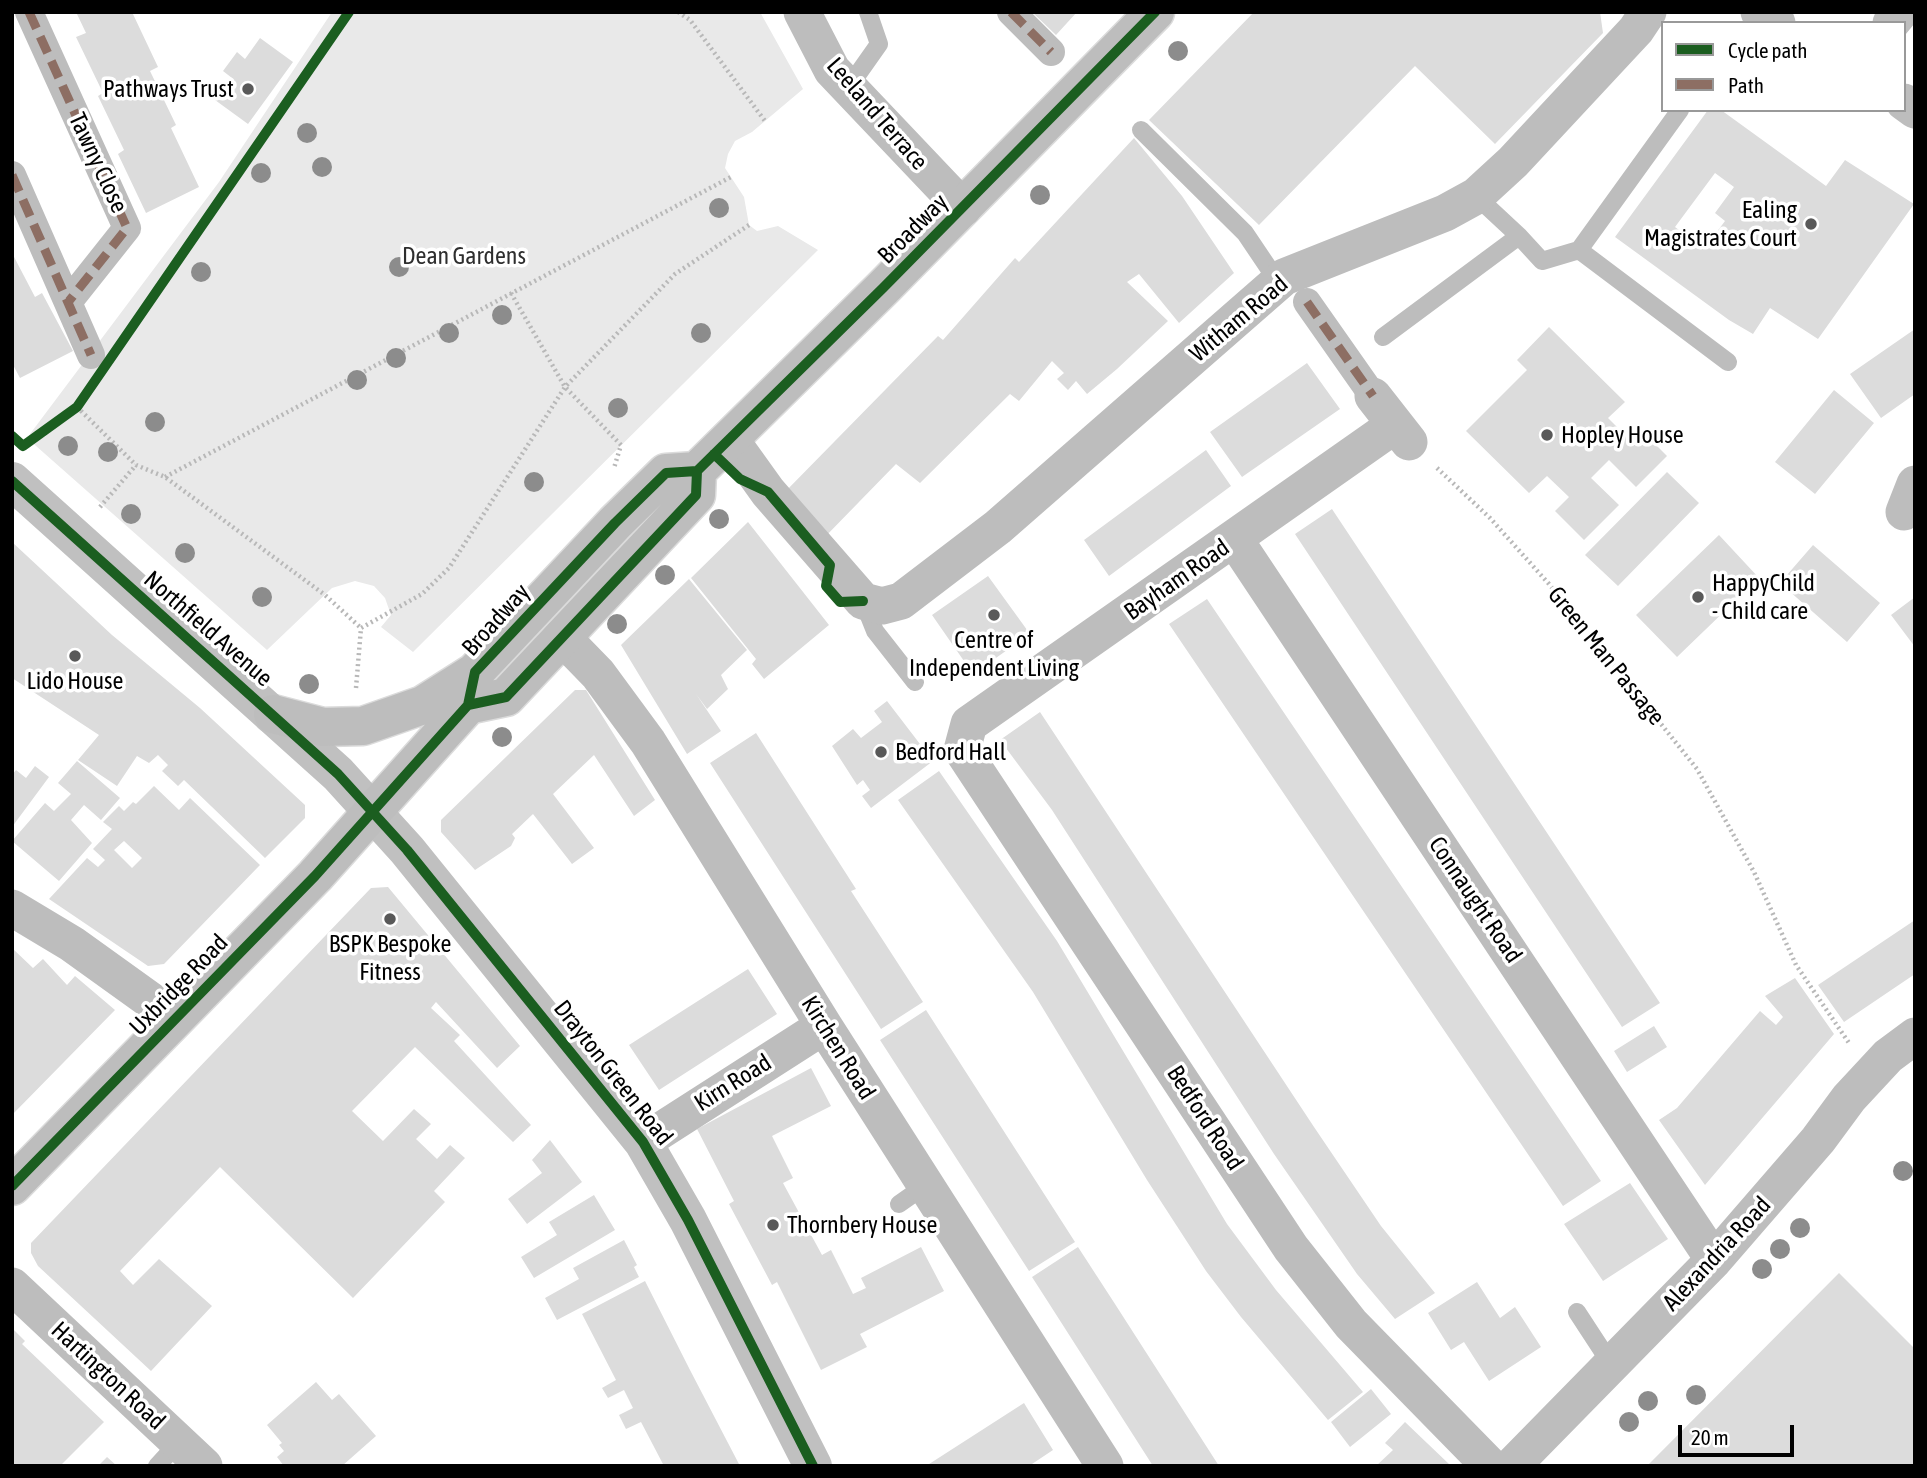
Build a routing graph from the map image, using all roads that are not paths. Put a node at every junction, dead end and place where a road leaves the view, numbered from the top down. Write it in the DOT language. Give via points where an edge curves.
graph roads {
  1 [pos="29,12"];
  2 [pos="802,12"];
  3 [pos="868,12"];
  4 [pos="1011,12"];
  5 [pos="1155,12"];
  6 [pos="1648,12"];
  7 [pos="1051,52"];
  8 [pos="848,88"];
  9 [pos="1679,112"];
  10 [pos="1141,130"];
  11 [pos="12,175"];
  12 [pos="1476,196"];
  13 [pos="962,208"];
  14 [pos="1519,236"];
  15 [pos="1579,250"];
  16 [pos="1296,284"];
  17 [pos="69,301"];
  18 [pos="1383,337"];
  19 [pos="91,355"];
  20 [pos="1728,362"];
  21 [pos="1373,396"];
  22 [pos="730,439"];
  23 [pos="697,471"];
  24 [pos="12,481"];
  25 [pos="1235,540"];
  26 [pos="863,601"];
  27 [pos="562,637"];
  28 [pos="915,682"];
  29 [pos="472,689"];
  30 [pos="273,714"];
  31 [pos="964,739"];
  32 [pos="373,811"];
  33 [pos="12,908"];
  34 [pos="175,1018"];
  35 [pos="824,1026"];
  36 [pos="1913,1041"];
  37 [pos="643,1142"];
  38 [pos="12,1186"];
  39 [pos="1714,1260"];
  40 [pos="12,1286"];
  41 [pos="1577,1312"];
  42 [pos="1611,1364"];
  43 [pos="180,1458"];
  44 [pos="1104,1465"];
  45 [pos="813,1466"];
  46 [pos="1490,1466"];
  47 [pos="1512,1466"];
  1 -- 17 [label="street, Tawny Close" via="127,228"];
  2 -- 8 [label="street, Leeland Terrace" via="832,71"];
  3 -- 8 [label="lane" via="879,44"];
  4 -- 7 [label="street"];
  5 -- 13 [label="main road, Broadway"];
  6 -- 12 [label="street, Witham Road" via="1542,131"];
  8 -- 13 [label="street, Leeland Terrace"];
  9 -- 15 [label="lane"];
  10 -- 16 [label="lane"];
  11 -- 17 [label="street"];
  12 -- 14 [label="lane"];
  12 -- 16 [label="street, Witham Road"];
  13 -- 22 [label="main road, Broadway"];
  14 -- 15 [label="lane" via="1542,261"];
  14 -- 18 [label="lane"];
  15 -- 20 [label="lane"];
  16 -- 21 [label="street"];
  16 -- 26 [label="street, Witham Road" via="901,601 882,606"];
  17 -- 19 [label="street"];
  21 -- 25 [label="street, Bayham Road" via="1403,434"];
  22 -- 23 [label="main road, Broadway"];
  22 -- 26 [label="street" via="768,492"];
  23 -- 27 [label="main road" via="696,495"];
  23 -- 29 [label="main road, Broadway" via="666,473"];
  24 -- 30 [label="main road, Northfield Avenue"];
  25 -- 31 [label="street, Bayham Road" via="969,724"];
  25 -- 39 [label="street, Connaught Road"];
  26 -- 28 [label="lane" via="876,631"];
  27 -- 29 [label="main road" via="506,697"];
  27 -- 35 [label="street, Kirchen Road" via="598,674 648,743 685,814"];
  29 -- 30 [label="main road" via="363,726 323,727"];
  29 -- 32 [label="main road, Broadway"];
  30 -- 32 [label="main road, Northfield Avenue"];
  31 -- 46 [label="street, Bedford Road" via="962,750 1291,1248 1351,1324"];
  32 -- 34 [label="main road, Uxbridge Road"];
  32 -- 37 [label="main road, Drayton Green Road"];
  33 -- 34 [label="street" via="72,944"];
  34 -- 38 [label="main road, Uxbridge Road"];
  35 -- 37 [label="street, Kirn Road"];
  35 -- 44 [label="street, Kirchen Road" via="912,1195"];
  36 -- 39 [label="street, Alexandria Road" via="1888,1056 1849,1098"];
  37 -- 45 [label="main road, Drayton Green Road" via="688,1220"];
  39 -- 42 [label="street, Alexandria Road"];
  40 -- 43 [label="street, Hartington Road"];
  41 -- 42 [label="lane"];
  42 -- 47 [label="street, Alexandria Road"];
}
